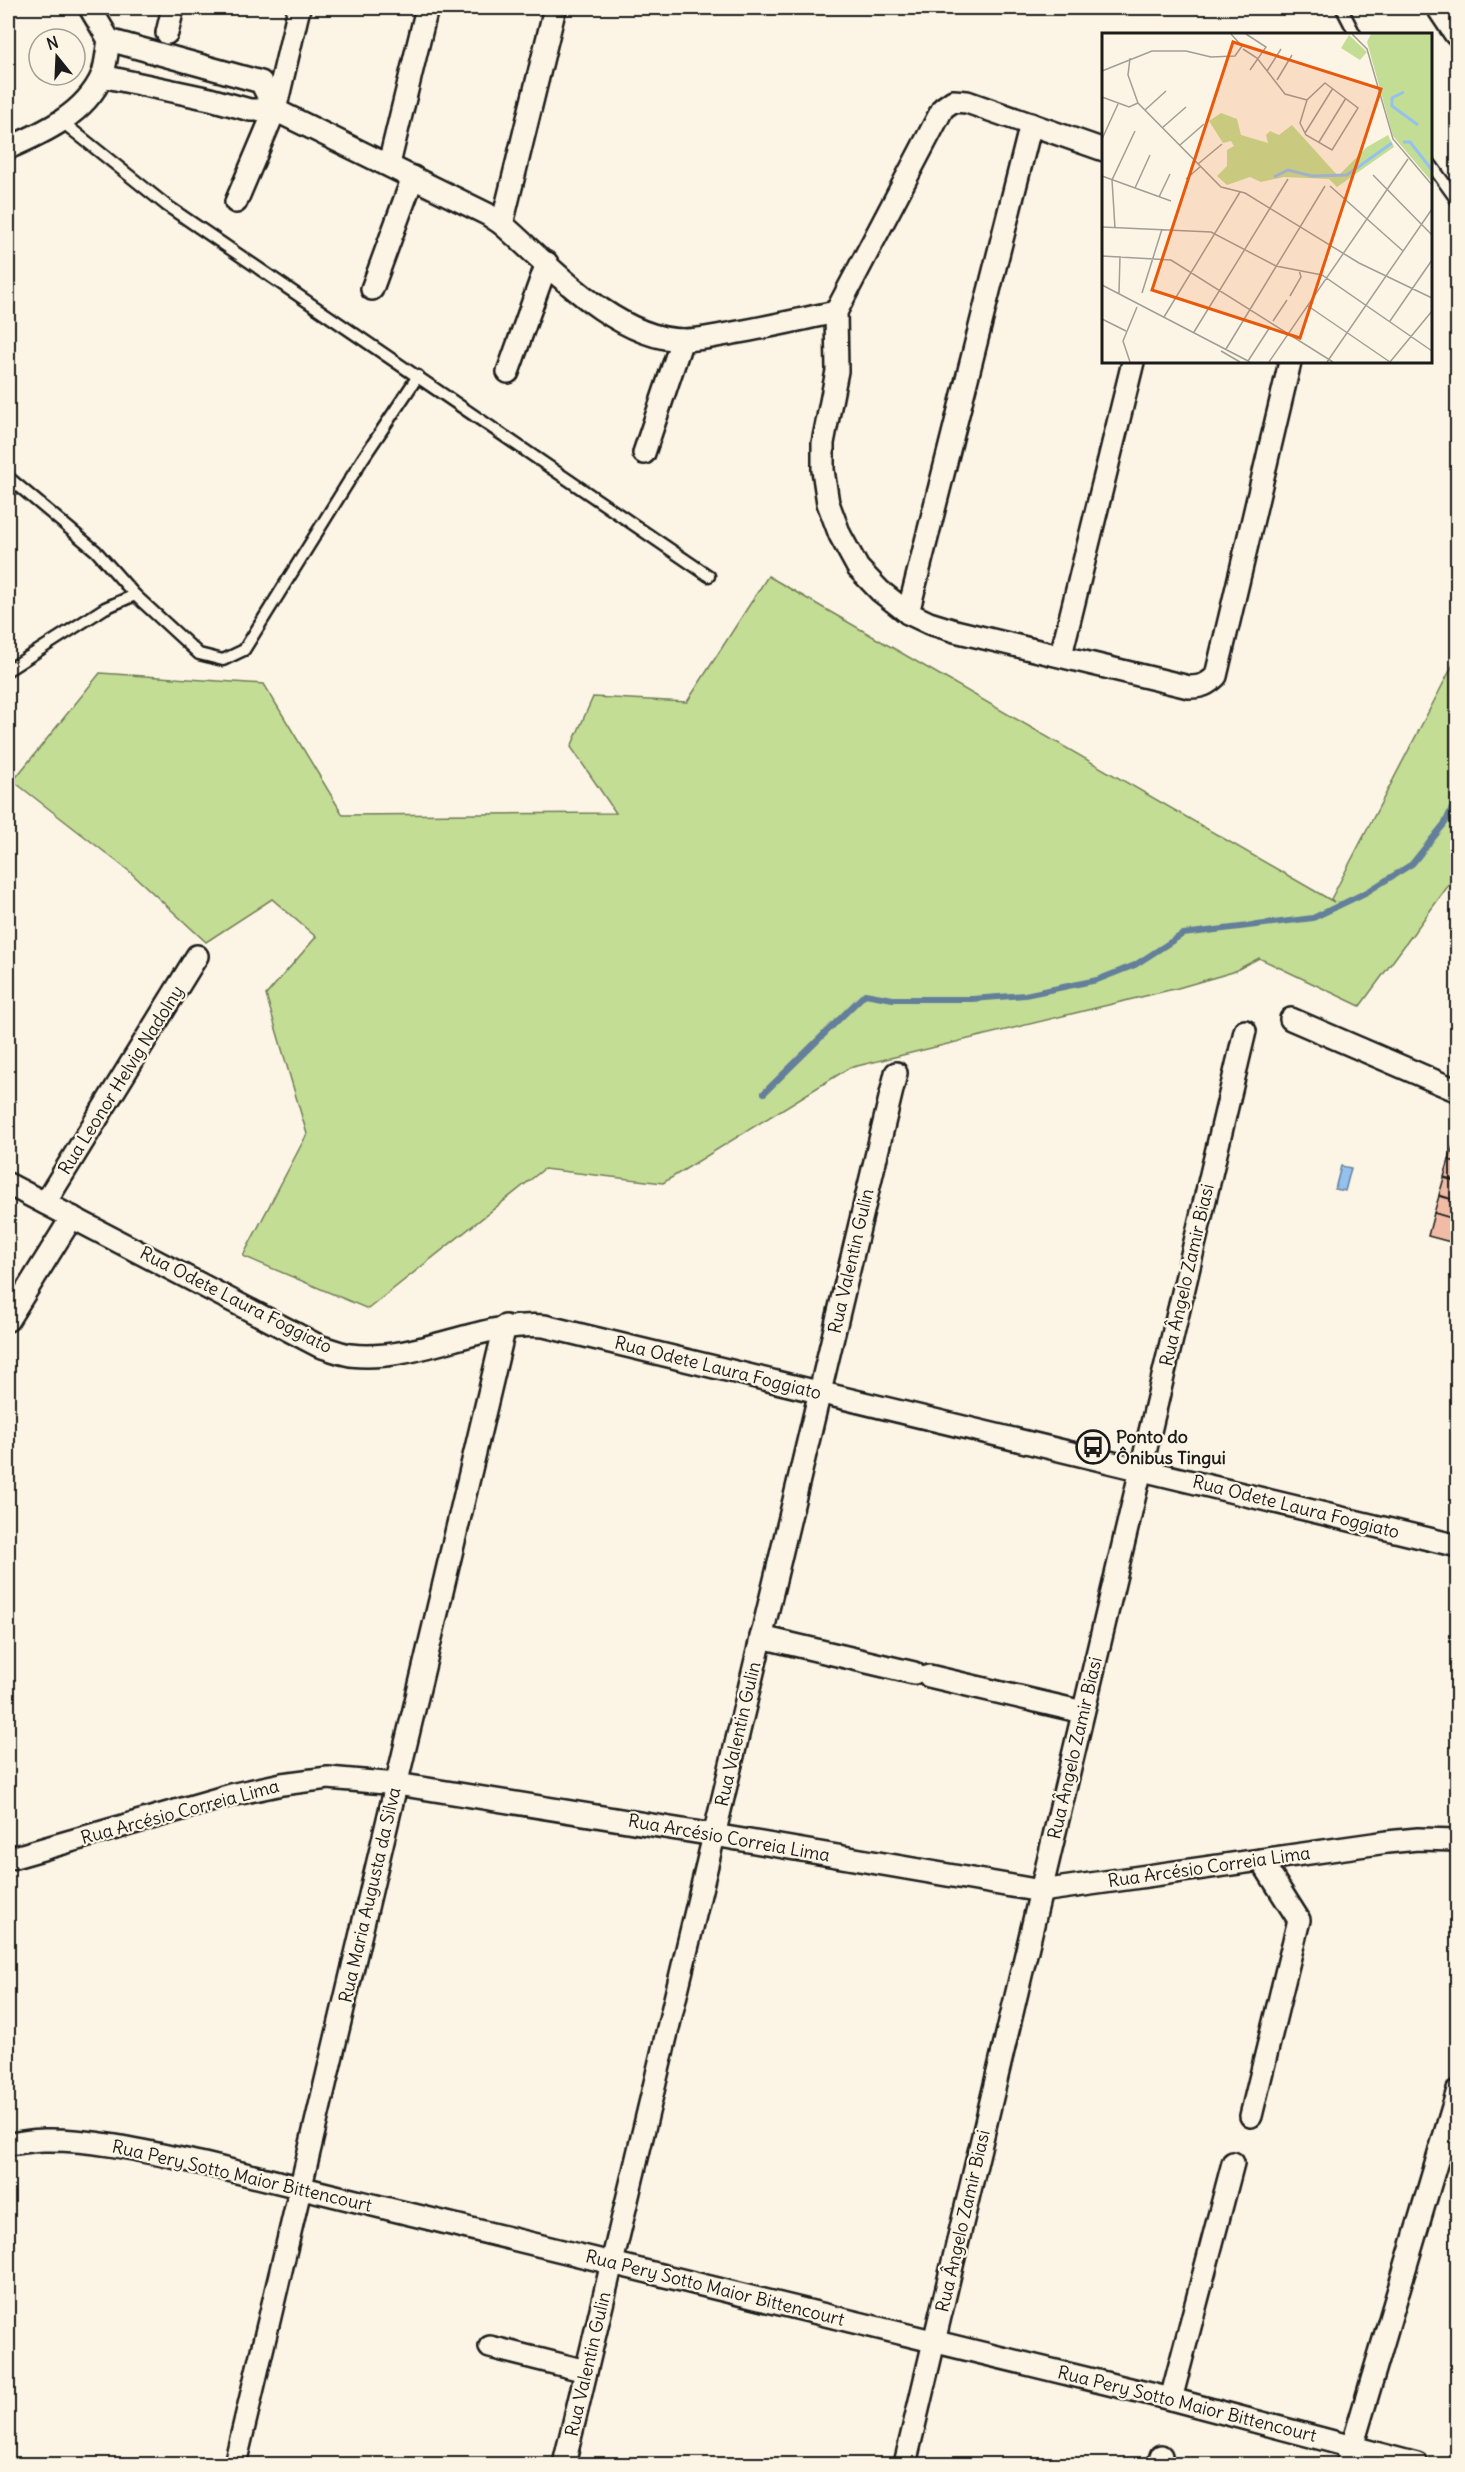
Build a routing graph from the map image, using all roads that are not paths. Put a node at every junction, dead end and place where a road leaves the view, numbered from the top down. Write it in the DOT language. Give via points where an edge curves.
graph roads {
  1 [pos="90,8"];
  2 [pos="173,8"];
  3 [pos="299,8"];
  4 [pos="427,8"];
  5 [pos="555,8"];
  6 [pos="1442,8"];
  7 [pos="1342,9"];
  8 [pos="1458,32"];
  9 [pos="167,33"];
  10 [pos="1354,33"];
  11 [pos="109,40"];
  12 [pos="187,61"];
  13 [pos="102,76"];
  14 [pos="178,92"];
  15 [pos="275,110"];
  16 [pos="61,122"];
  17 [pos="1031,124"];
  18 [pos="8,148"];
  19 [pos="1102,149"];
  20 [pos="1432,164"];
  21 [pos="389,165"];
  22 [pos="413,177"];
  23 [pos="236,202"];
  24 [pos="1458,202"];
  25 [pos="502,224"];
  26 [pos="547,263"];
  27 [pos="372,289"];
  28 [pos="836,312"];
  29 [pos="682,340"];
  30 [pos="1133,363"];
  31 [pos="1290,363"];
  32 [pos="508,372"];
  33 [pos="418,376"];
  34 [pos="644,453"];
  35 [pos="8,477"];
  36 [pos="709,576"];
  37 [pos="135,595"];
  38 [pos="908,613"];
  39 [pos="1061,655"];
  40 [pos="8,670"];
  41 [pos="197,956"];
  42 [pos="1292,1019"];
  43 [pos="1245,1031"];
  44 [pos="896,1073"];
  45 [pos="1458,1090"];
  46 [pos="8,1184"];
  47 [pos="45,1203"];
  48 [pos="72,1217"];
  49 [pos="8,1320"];
  50 [pos="505,1326"];
  51 [pos="820,1393"];
  52 [pos="1141,1470"];
  53 [pos="1458,1546"];
  54 [pos="761,1637"];
  55 [pos="1083,1713"];
  56 [pos="397,1784"];
  57 [pos="714,1835"];
  58 [pos="1458,1840"];
  59 [pos="8,1859"];
  60 [pos="1261,1860"];
  61 [pos="1041,1891"];
  62 [pos="1458,2090"];
  63 [pos="1251,2116"];
  64 [pos="8,2144"];
  65 [pos="1448,2157"];
  66 [pos="1233,2163"];
  67 [pos="301,2188"];
  68 [pos="612,2263"];
  69 [pos="934,2341"];
  70 [pos="490,2347"];
  71 [pos="586,2371"];
  72 [pos="1171,2399"];
  73 [pos="1350,2455"];
  74 [pos="235,2464"];
  75 [pos="564,2464"];
  76 [pos="905,2464"];
  77 [pos="1417,2464"];
  1 -- 11 [label="street"];
  2 -- 9 [label="street"];
  3 -- 15 [label="street"];
  4 -- 21 [label="street"];
  5 -- 25 [label="street"];
  6 -- 8 [label="street"];
  7 -- 10 [label="lane"];
  11 -- 12 [label="street"];
  11 -- 13 [label="street"];
  12 -- 14 [label="street"];
  12 -- 15 [label="street" via="261,82"];
  13 -- 14 [label="street"];
  13 -- 16 [label="street" via="84,103"];
  14 -- 15 [label="street" via="250,110"];
  15 -- 21 [label="street"];
  15 -- 23 [label="street"];
  16 -- 18 [label="street"];
  16 -- 33 [label="lane" via="166,205"];
  17 -- 19 [label="street"];
  17 -- 28 [label="street" via="967,102 953,101 943,108"];
  17 -- 38 [label="street"];
  20 -- 24 [label="lane"];
  21 -- 22 [label="street"];
  22 -- 25 [label="street"];
  22 -- 27 [label="street"];
  25 -- 26 [label="street"];
  26 -- 29 [label="street" via="621,323"];
  26 -- 32 [label="street"];
  28 -- 29 [label="street"];
  28 -- 38 [label="street" via="837,370 823,443 828,503 858,568"];
  29 -- 34 [label="street"];
  30 -- 39 [label="street"];
  31 -- 39 [label="street" via="1216,676 1208,684 1189,687"];
  33 -- 36 [label="lane"];
  33 -- 37 [label="lane" via="244,650 223,660 199,654"];
  35 -- 37 [label="lane" via="96,551"];
  37 -- 40 [label="lane" via="105,608"];
  38 -- 39 [label="street" via="955,631"];
  41 -- 47 [label="street, Rua Leonor Helvig Nadolny"];
  42 -- 45 [label="street"];
  43 -- 52 [label="street, Rua Ângelo Zamir Biasi"];
  44 -- 51 [label="street, Rua Valentin Gulin"];
  46 -- 47 [label="street, Rua Odete Laura Foggiato"];
  47 -- 48 [label="street, Rua Odete Laura Foggiato"];
  48 -- 49 [label="street"];
  48 -- 50 [label="street, Rua Odete Laura Foggiato" via="319,1346 349,1355 415,1349"];
  50 -- 51 [label="street, Rua Odete Laura Foggiato" via="544,1326"];
  50 -- 56 [label="street, Rua Maria Augusta da Silva"];
  51 -- 52 [label="street, Rua Odete Laura Foggiato"];
  51 -- 54 [label="street, Rua Valentin Gulin"];
  52 -- 53 [label="street, Rua Odete Laura Foggiato"];
  52 -- 55 [label="street, Rua Ângelo Zamir Biasi"];
  54 -- 55 [label="street"];
  54 -- 57 [label="street, Rua Valentin Gulin"];
  55 -- 61 [label="street, Rua Ângelo Zamir Biasi"];
  56 -- 57 [label="street, Rua Arcésio Correia Lima"];
  56 -- 59 [label="street, Rua Arcésio Correia Lima" via="328,1778 282,1784 179,1808"];
  56 -- 67 [label="street, Rua Maria Augusta da Silva"];
  57 -- 61 [label="street, Rua Arcésio Correia Lima"];
  57 -- 68 [label="street, Rua Valentin Gulin"];
  58 -- 60 [label="street, Rua Arcésio Correia Lima" via="1387,1842"];
  60 -- 61 [label="street, Rua Arcésio Correia Lima"];
  60 -- 63 [label="street" via="1299,1920"];
  61 -- 69 [label="street, Rua Ângelo Zamir Biasi"];
  62 -- 65 [label="street"];
  64 -- 67 [label="street, Rua Pery Sotto Maior Bittencourt" via="44,2140 116,2146"];
  65 -- 73 [label="street"];
  66 -- 72 [label="street"];
  67 -- 68 [label="street, Rua Pery Sotto Maior Bittencourt"];
  67 -- 74 [label="street, Rua Maria Augusta da Silva"];
  68 -- 69 [label="street, Rua Pery Sotto Maior Bittencourt"];
  68 -- 71 [label="street, Rua Valentin Gulin"];
  69 -- 72 [label="street, Rua Pery Sotto Maior Bittencourt"];
  69 -- 76 [label="street, Rua Ângelo Zamir Biasi"];
  70 -- 71 [label="street"];
  71 -- 75 [label="street, Rua Valentin Gulin"];
  72 -- 73 [label="street, Rua Pery Sotto Maior Bittencourt"];
  73 -- 77 [label="street, Rua Pery Sotto Maior Bittencourt"];
}
